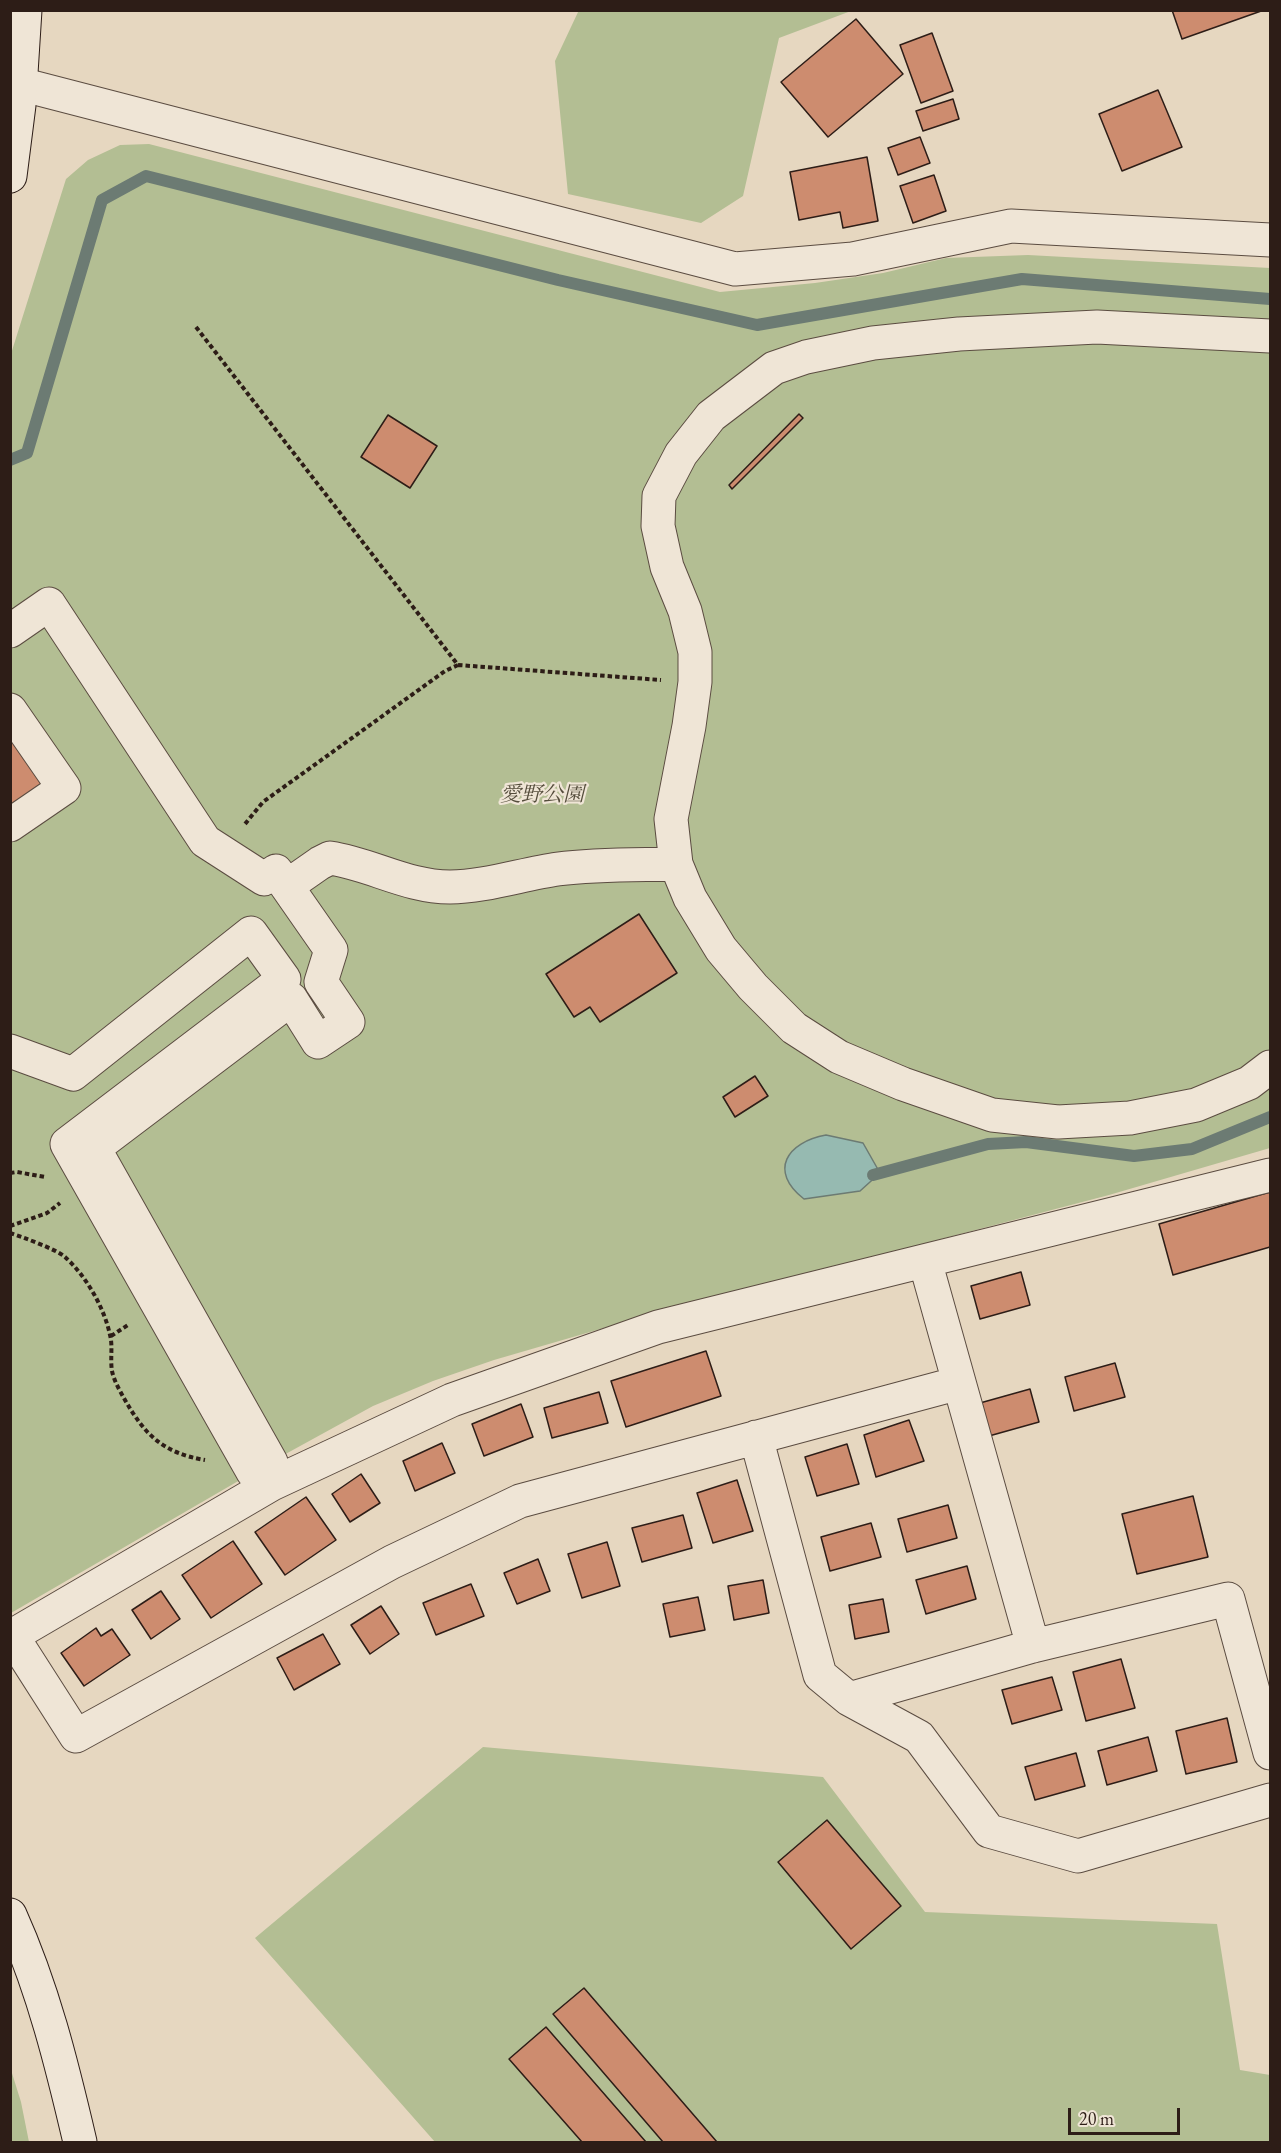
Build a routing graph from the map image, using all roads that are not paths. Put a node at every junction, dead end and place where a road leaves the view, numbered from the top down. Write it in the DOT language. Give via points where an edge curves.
graph roads {
  1 [pos="25,10"];
  2 [pos="20,84"];
  3 [pos="10,176"];
  4 [pos="1270,240"];
  5 [pos="1270,336"];
  6 [pos="10,631"];
  7 [pos="10,710"];
  8 [pos="10,825"];
  9 [pos="676,864"];
  10 [pos="287,886"];
  11 [pos="10,1051"];
  12 [pos="1270,1067"];
  13 [pos="1270,1175"];
  14 [pos="926,1261"];
  15 [pos="959,1383"];
  16 [pos="756,1437"];
  17 [pos="11,1636"];
  18 [pos="1033,1646"];
  19 [pos="849,1699"];
  20 [pos="1270,1753"];
  21 [pos="1270,1800"];
  22 [pos="10,1915"];
  23 [pos="80,2142"];
  1 -- 2 [label="street"];
  2 -- 3 [label="street"];
  2 -- 4 [label="street" via="735,269 853,259 1011,226"];
  5 -- 9 [label="street" via="1097,327 873,343 774,368 711,416 681,454 659,496 658,526 667,567 685,611 695,652 689,726 671,819"];
  6 -- 10 [label="street" via="49,604 205,841 264,879 276,871"];
  7 -- 8 [label="street" via="64,788"];
  9 -- 10 [label="street" via="590,865 450,887 413,883 330,858"];
  9 -- 12 [label="street" via="690,898 721,949 794,1028 839,1057 992,1115 1058,1122 1130,1118 1196,1105 1249,1083"];
  10 -- 11 [label="street" via="331,950 321,982 348,1022 318,1042 291,999 94,1148 271,1462 253,1472 67,1144 284,979 251,933 73,1074"];
  13 -- 14 [label="street"];
  14 -- 15 [label="street"];
  14 -- 17 [label="street" via="658,1327 452,1400 272,1484"];
  15 -- 16 [label="street"];
  15 -- 18 [label="street"];
  16 -- 17 [label="street" via="520,1502 392,1562 76,1736"];
  16 -- 19 [label="street" via="820,1675"];
  18 -- 19 [label="street"];
  18 -- 20 [label="street" via="1228,1599"];
  19 -- 21 [label="street" via="919,1737 989,1831 1078,1856"];
  22 -- 23 [label="street" via="58,2048"];
}
